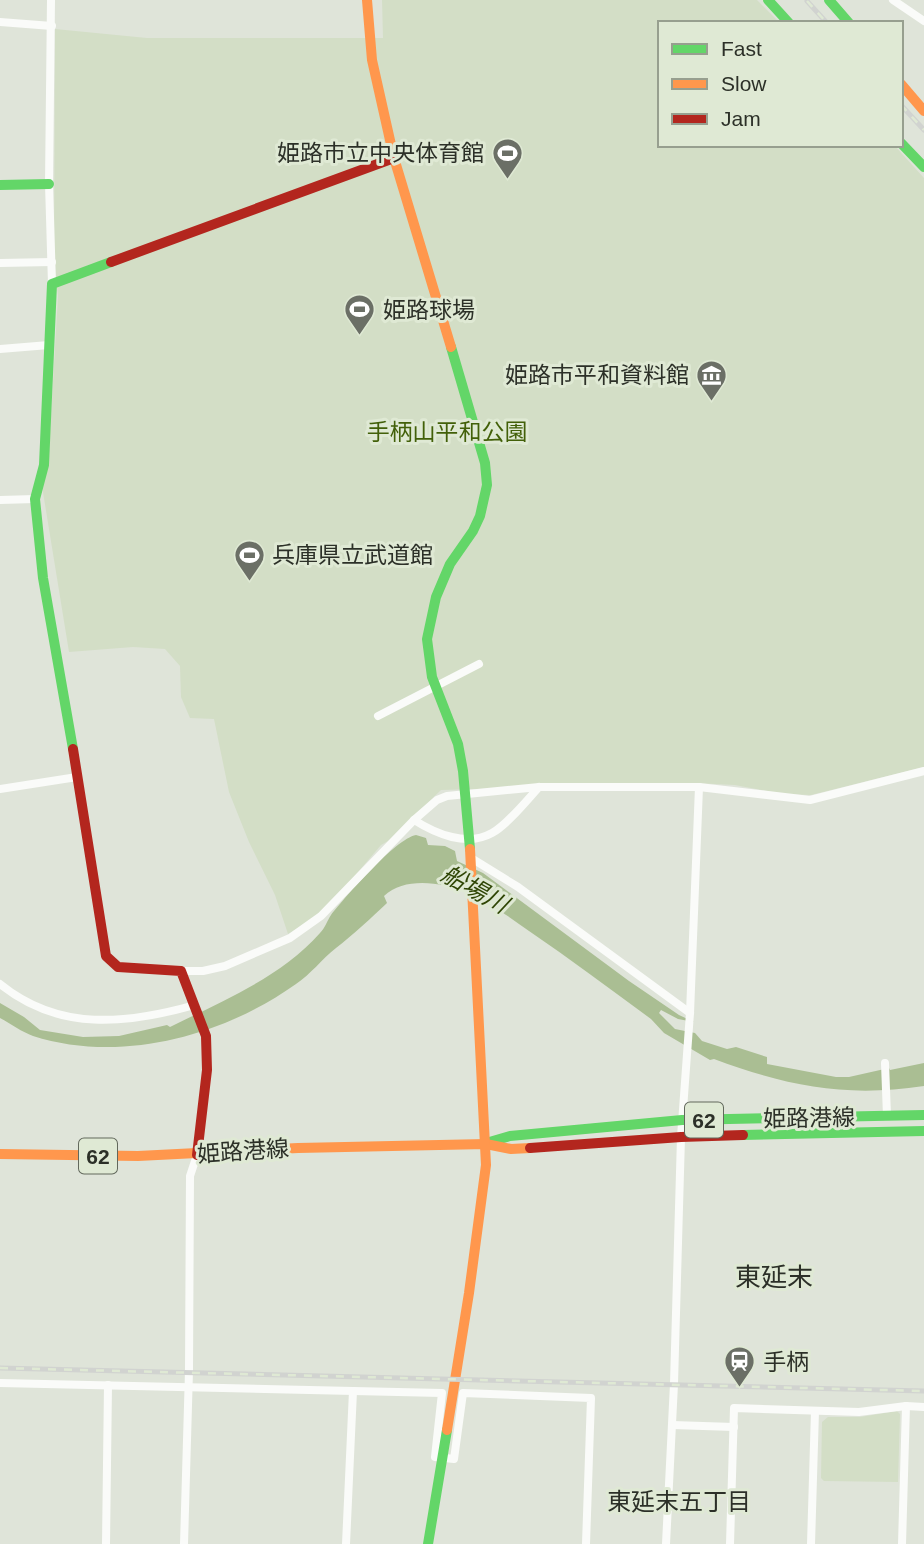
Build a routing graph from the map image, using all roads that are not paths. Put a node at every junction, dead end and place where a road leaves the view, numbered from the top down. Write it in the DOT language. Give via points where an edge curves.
graph roads {
  1 [pos="51,0"];
  2 [pos="367,0"];
  3 [pos="768,0"];
  4 [pos="829,0"];
  5 [pos="893,0"];
  6 [pos="787,21"];
  7 [pos="847,21"];
  8 [pos="924,21"];
  9 [pos="0,22"];
  10 [pos="52,26"];
  11 [pos="903,86"];
  12 [pos="924,111"];
  13 [pos="903,145"];
  14 [pos="394,158"];
  15 [pos="924,167"];
  16 [pos="49,184"];
  17 [pos="0,186"];
  18 [pos="52,262"];
  19 [pos="0,263"];
  20 [pos="52,284"];
  21 [pos="49,345"];
  22 [pos="0,349"];
  23 [pos="35,499"];
  24 [pos="0,500"];
  25 [pos="479,664"];
  26 [pos="378,716"];
  27 [pos="924,771"];
  28 [pos="77,777"];
  29 [pos="539,787"];
  30 [pos="699,787"];
  31 [pos="0,789"];
  32 [pos="465,794"];
  33 [pos="414,820"];
  34 [pos="469,838"];
  35 [pos="471,858"];
  36 [pos="181,971"];
  37 [pos="0,984"];
  38 [pos="195,1005"];
  39 [pos="690,1013"];
  40 [pos="884,1063"];
  41 [pos="924,1115"];
  42 [pos="887,1116"];
  43 [pos="682,1120"];
  44 [pos="924,1131"];
  45 [pos="681,1137"];
  46 [pos="486,1144"];
  47 [pos="0,1154"];
  48 [pos="197,1155"];
  49 [pos="0,1383"];
  50 [pos="108,1385"];
  51 [pos="187,1387"];
  52 [pos="353,1391"];
  53 [pos="906,1406"];
  54 [pos="924,1407"];
  55 [pos="815,1411"];
  56 [pos="672,1425"];
  57 [pos="734,1427"];
  58 [pos="443,1459"];
  59 [pos="106,1544"];
  60 [pos="184,1544"];
  61 [pos="346,1544"];
  62 [pos="428,1544"];
  63 [pos="586,1544"];
  64 [pos="666,1544"];
  65 [pos="730,1544"];
  66 [pos="811,1544"];
  67 [pos="902,1544"];
  1 -- 10 [label="street"];
  2 -- 14 [label="street" via="372,60"];
  3 -- 6 [label="street"];
  4 -- 7 [label="street"];
  5 -- 8 [label="street"];
  9 -- 10 [label="street"];
  10 -- 16 [label="street"];
  11 -- 12 [label="street"];
  13 -- 15 [label="street"];
  14 -- 20 [label="street"];
  14 -- 32 [label="street" via="486,474 480,516 444,578 428,639 429,666 458,744"];
  16 -- 17 [label="street"];
  16 -- 18 [label="street"];
  18 -- 19 [label="street"];
  18 -- 20 [label="street"];
  20 -- 21 [label="street"];
  21 -- 22 [label="street"];
  21 -- 23 [label="street" via="44,465"];
  23 -- 24 [label="street"];
  23 -- 28 [label="street" via="43,578"];
  25 -- 26 [label="street"];
  27 -- 30 [label="street" via="810,800"];
  28 -- 31 [label="street"];
  28 -- 36 [label="street" via="106,956 118,967"];
  29 -- 30 [label="street"];
  29 -- 32 [label="street"];
  29 -- 34 [label="street" via="494,832"];
  30 -- 39 [label="street"];
  32 -- 33 [label="street" via="437,800"];
  32 -- 34 [label="street"];
  33 -- 34 [label="street" via="458,839"];
  33 -- 36 [label="street" via="321,916 290,938 225,966"];
  34 -- 35 [label="street"];
  35 -- 39 [label="street"];
  35 -- 46 [label="street"];
  36 -- 38 [label="street"];
  37 -- 38 [label="street" via="31,1006 89,1021 122,1021"];
  38 -- 48 [label="street" via="205,1034 207,1070"];
  39 -- 43 [label="street"];
  40 -- 42 [label="street"];
  41 -- 42 [label="street, 姫路港線 / 62"];
  42 -- 43 [label="street, 姫路港線 / 62"];
  43 -- 45 [label="street"];
  43 -- 46 [label="street, 姫路港線 / 62" via="510,1136"];
  44 -- 45 [label="street, 姫路港線 / 62"];
  45 -- 46 [label="street, 姫路港線 / 62" via="511,1149"];
  45 -- 56 [label="street"];
  46 -- 48 [label="street, 姫路港線 / 62"];
  46 -- 58 [label="street"];
  47 -- 48 [label="street, 姫路港線 / 62"];
  48 -- 51 [label="street" via="190,1176"];
  49 -- 50 [label="street"];
  50 -- 51 [label="street"];
  50 -- 59 [label="street"];
  51 -- 52 [label="street"];
  51 -- 60 [label="street"];
  52 -- 58 [label="street" via="442,1393 435,1457"];
  52 -- 61 [label="street"];
  53 -- 54 [label="street"];
  53 -- 55 [label="street"];
  53 -- 67 [label="street"];
  55 -- 57 [label="street" via="734,1408"];
  55 -- 66 [label="street"];
  56 -- 57 [label="street"];
  56 -- 64 [label="street"];
  57 -- 65 [label="street"];
  58 -- 62 [label="street"];
  58 -- 63 [label="street" via="454,1459 463,1393 592,1398"];
}
